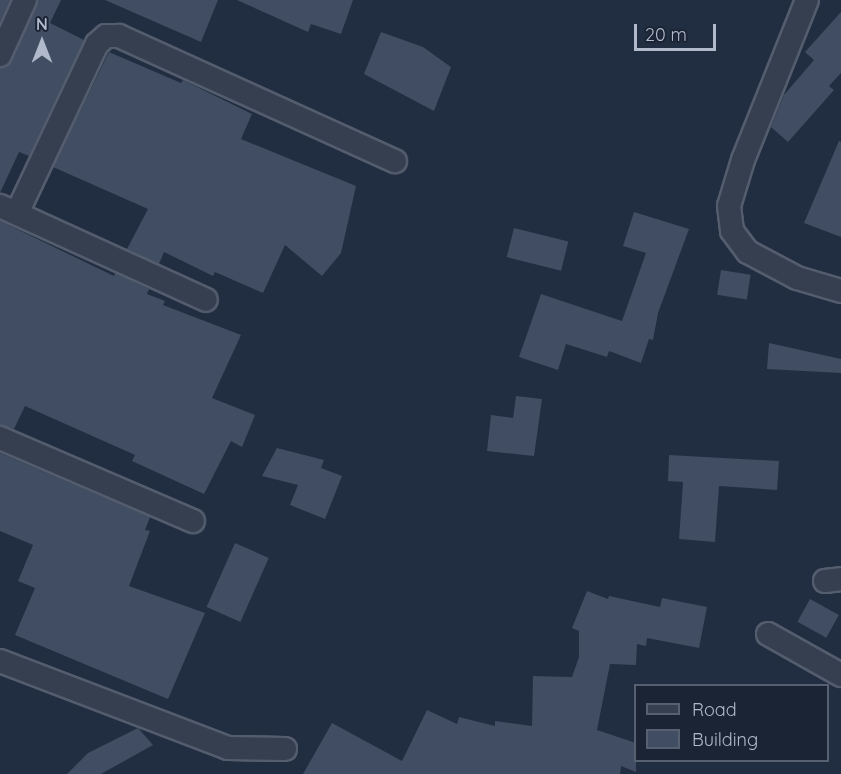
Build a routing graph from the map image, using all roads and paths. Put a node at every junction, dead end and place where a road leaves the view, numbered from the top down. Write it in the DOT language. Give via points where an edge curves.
graph roads {
  1 [pos="25,0"];
  2 [pos="807,0"];
  3 [pos="0,55"];
  4 [pos="395,161"];
  5 [pos="8,209"];
  6 [pos="841,291"];
  7 [pos="206,300"];
  8 [pos="0,438"];
  9 [pos="193,521"];
  10 [pos="768,634"];
  11 [pos="0,661"];
  12 [pos="841,675"];
  13 [pos="285,749"];
  1 -- 3 [label="street"];
  2 -- 6 [label="street" via="743,160 729,206 732,231 748,252 797,278"];
  4 -- 5 [label="street" via="119,36 106,36 97,44"];
  5 -- 7 [label="street"];
  8 -- 9 [label="street"];
  10 -- 12 [label="street"];
  11 -- 13 [label="street" via="228,748"];
}
